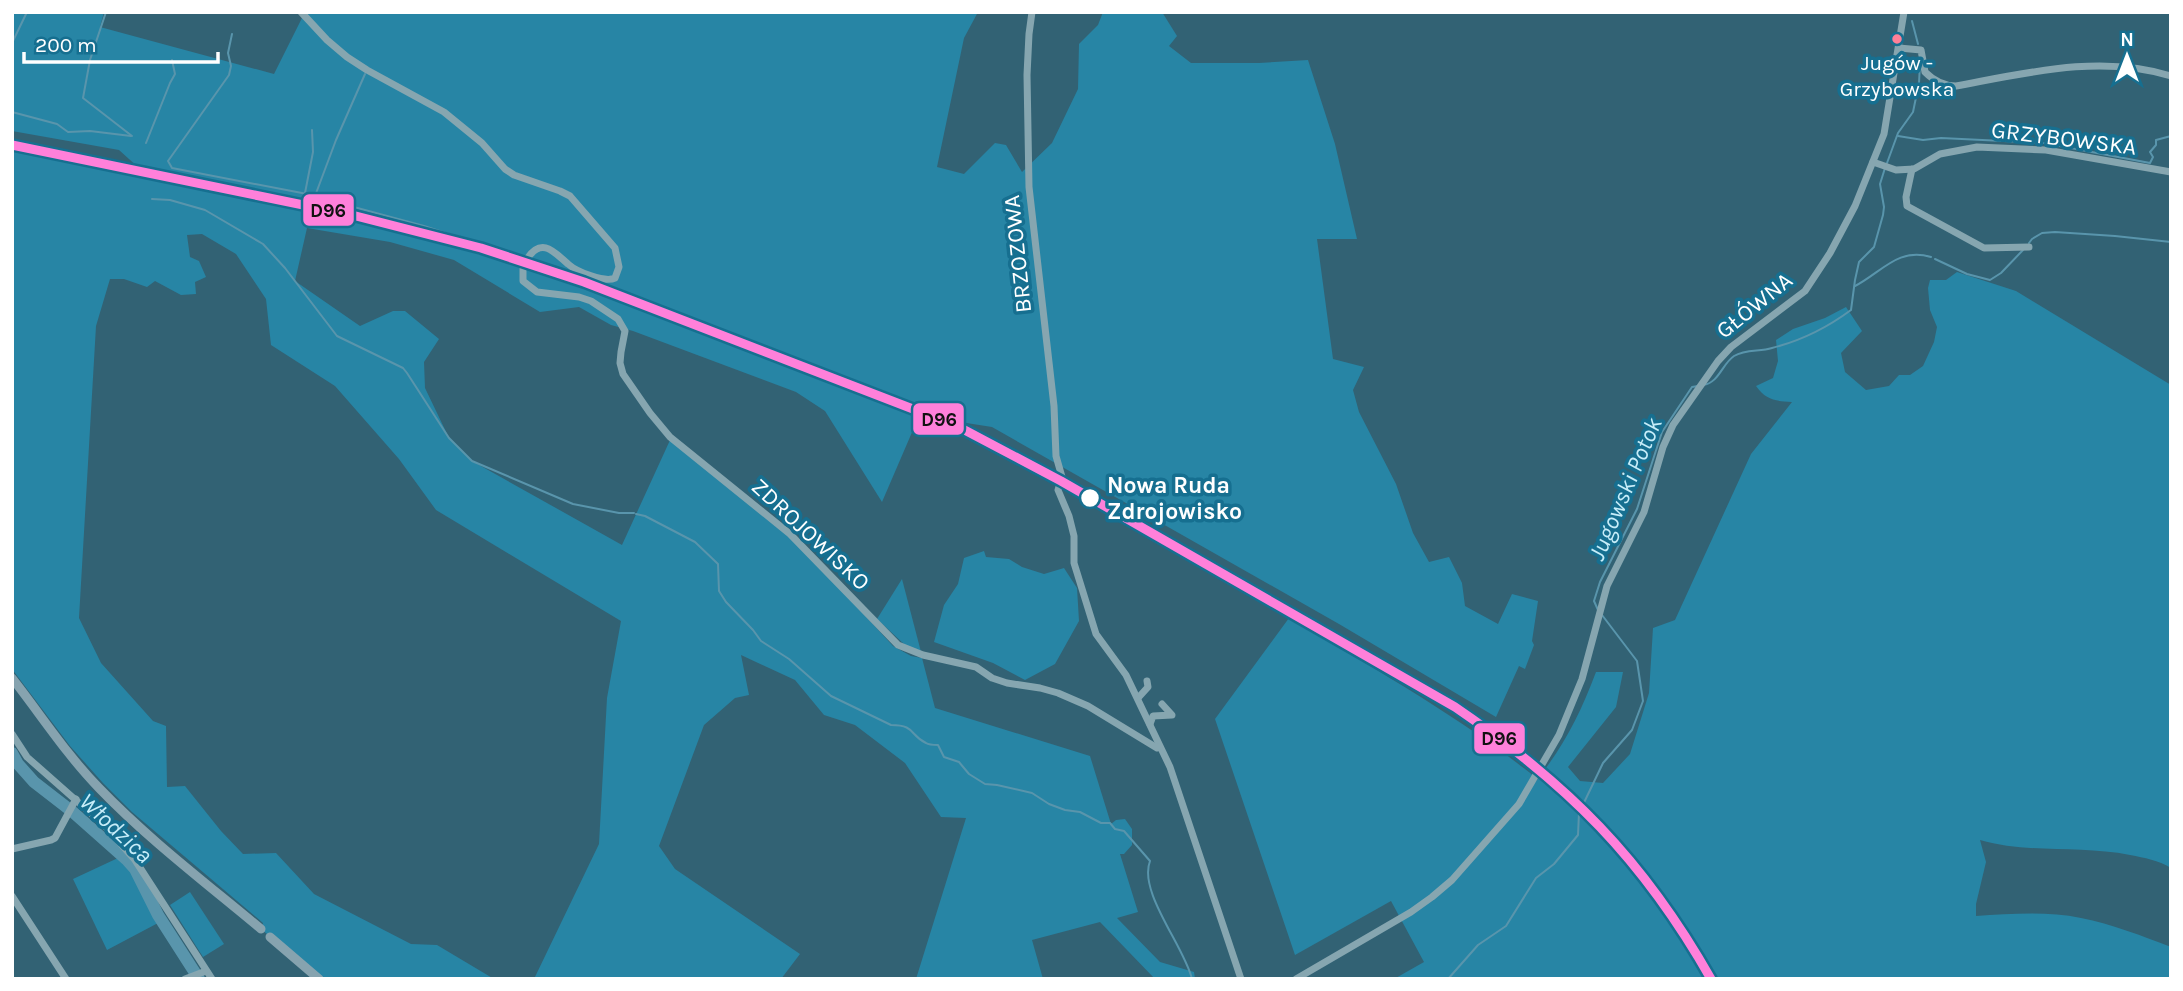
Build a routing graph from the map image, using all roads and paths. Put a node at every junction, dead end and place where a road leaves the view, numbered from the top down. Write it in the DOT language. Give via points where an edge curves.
graph roads {
  1 [pos="301,12"];
  2 [pos="1032,12"];
  3 [pos="1904,12"];
  4 [pos="1899,48"];
  5 [pos="2171,76"];
  6 [pos="1877,164"];
  7 [pos="1912,169"];
  8 [pos="2171,172"];
  9 [pos="2026,247"];
  10 [pos="527,258"];
  11 [pos="523,269"];
  12 [pos="12,678"];
  13 [pos="1147,681"];
  14 [pos="1138,698"];
  15 [pos="1162,704"];
  16 [pos="1150,724"];
  17 [pos="12,734"];
  18 [pos="1159,747"];
  19 [pos="75,800"];
  20 [pos="12,849"];
  21 [pos="12,896"];
  22 [pos="261,929"];
  23 [pos="270,937"];
  24 [pos="205,972"];
  25 [pos="189,977"];
  26 [pos="66,979"];
  27 [pos="212,979"];
  28 [pos="319,979"];
  29 [pos="1241,979"];
  30 [pos="1296,979"];
  1 -- 10 [label="street" via="347,57 444,112 505,169 570,196 615,248 619,267 618,274 604,281 572,268 547,248"];
  2 -- 14 [label="street, BRZOZOWA" via="1027,75 1029,187 1056,456 1062,477 1058,490 1069,516 1074,563 1096,634"];
  3 -- 4 [label="street, GŁÓWNA"];
  4 -- 5 [label="street" via="1918,49 1925,72 1947,86 2103,66 2136,67"];
  4 -- 6 [label="street, GŁÓWNA"];
  6 -- 7 [label="street, GRZYBOWSKA"];
  6 -- 30 [label="street, GŁÓWNA" via="1805,291 1731,347 1667,436 1647,505 1616,566 1559,736 1519,804 1452,880 1411,912"];
  7 -- 8 [label="street, GRZYBOWSKA" via="1940,154 1977,147 2046,150"];
  7 -- 9 [label="street" via="1907,206 1984,248"];
  11 -- 18 [label="street, ZDROJOWISKO" via="523,281 537,292 579,297 618,319 625,331 620,363 623,374 650,414 670,437 790,534 898,645 976,667 1007,683 1058,693"];
  12 -- 22 [label="main road" via="65,751 98,787"];
  13 -- 14 [label="street" via="1148,687"];
  14 -- 16 [label="street"];
  15 -- 16 [label="street" via="1172,715 1153,716"];
  16 -- 18 [label="street"];
  17 -- 19 [label="street" via="27,757"];
  18 -- 29 [label="street" via="1175,780"];
  19 -- 20 [label="street" via="51,840"];
  19 -- 24 [label="street" via="135,860"];
  21 -- 26 [label="street"];
  23 -- 28 [label="main road"];
  24 -- 25 [label="street"];
  24 -- 27 [label="street"];
}
